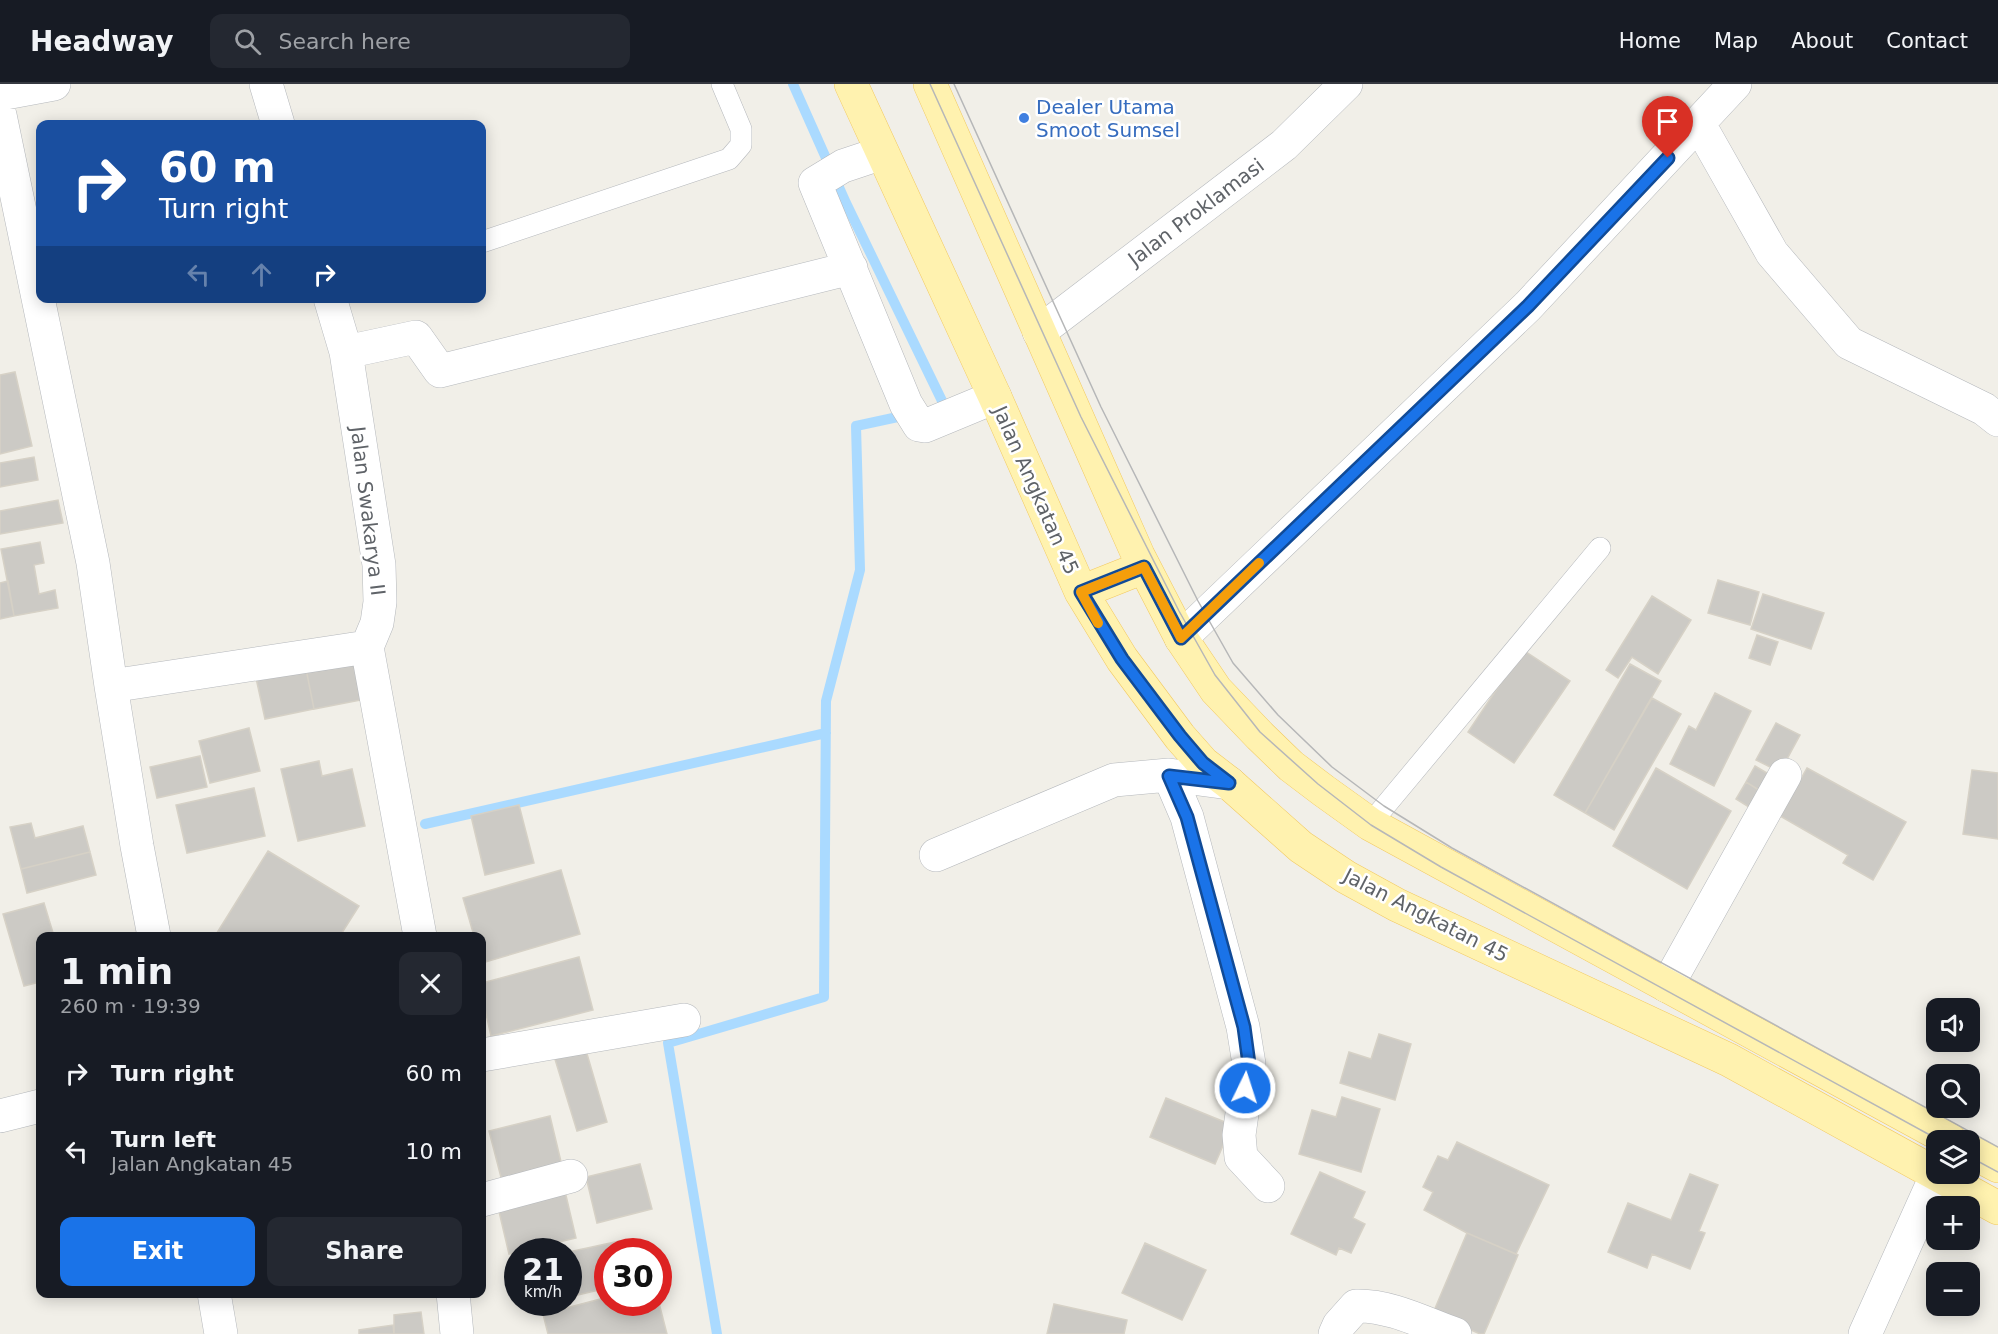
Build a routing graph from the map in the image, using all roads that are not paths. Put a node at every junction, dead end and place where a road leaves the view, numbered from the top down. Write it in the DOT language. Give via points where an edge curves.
graph roads {
  1 [pos="54,84"];
  2 [pos="266,84"];
  3 [pos="722,84"];
  4 [pos="851,84"];
  5 [pos="1346,84"];
  6 [pos="1735,84"];
  7 [pos="931,85"];
  8 [pos="0,94"];
  9 [pos="0,115"];
  10 [pos="277,120"];
  11 [pos="1699,124"];
  12 [pos="882,153"];
  13 [pos="486,241"];
  14 [pos="851,268"];
  15 [pos="36,288"];
  16 [pos="39,303"];
  17 [pos="331,303"];
  18 [pos="1039,332"];
  19 [pos="346,352"];
  20 [pos="995,397"];
  21 [pos="1998,420"];
  22 [pos="1600,548"];
  23 [pos="1144,567"];
  24 [pos="1081,592"];
  25 [pos="1181,638"];
  26 [pos="367,647"];
  27 [pos="111,686"];
  28 [pos="1785,775"];
  29 [pos="1169,776"];
  30 [pos="1229,783"];
  31 [pos="1370,824"];
  32 [pos="936,855"];
  33 [pos="153,932"];
  34 [pos="419,932"];
  35 [pos="1667,986"];
  36 [pos="684,1020"];
  37 [pos="486,1054"];
  38 [pos="36,1107"];
  39 [pos="0,1116"];
  40 [pos="1932,1130"];
  41 [pos="1980,1156"];
  42 [pos="1998,1166"];
  43 [pos="1926,1168"];
  44 [pos="571,1176"];
  45 [pos="1932,1184"];
  46 [pos="1954,1184"];
  47 [pos="1268,1186"];
  48 [pos="486,1199"];
  49 [pos="1998,1209"];
  50 [pos="215,1298"];
  51 [pos="453,1298"];
  52 [pos="221,1334"];
  53 [pos="457,1334"];
  54 [pos="1335,1334"];
  55 [pos="1455,1334"];
  56 [pos="1865,1334"];
  1 -- 8 [label="street"];
  2 -- 10 [label="street"];
  3 -- 13 [label="lane" via="741,129 741,145 729,159"];
  4 -- 12 [label="main road, Jalan Angkatan 45"];
  5 -- 18 [label="street, Jalan Proklamasi" via="1284,145"];
  6 -- 11 [label="street"];
  7 -- 18 [label="main road"];
  9 -- 15 [label="street"];
  11 -- 21 [label="street" via="1772,253 1849,343 1984,409"];
  11 -- 25 [label="street" via="1528,306"];
  12 -- 14 [label="street" via="843,166 815,183"];
  12 -- 20 [label="main road, Jalan Angkatan 45"];
  14 -- 19 [label="street" via="440,371 416,337"];
  14 -- 20 [label="street" via="913,414 931,425"];
  16 -- 27 [label="street" via="93,563"];
  17 -- 19 [label="street, Jalan Swakarya II"];
  18 -- 23 [label="main road"];
  19 -- 26 [label="street, Jalan Swakarya II" via="379,565 377,623"];
  20 -- 24 [label="main road, Jalan Angkatan 45"];
  22 -- 31 [label="lane"];
  23 -- 24 [label="main road"];
  23 -- 25 [label="main road"];
  24 -- 30 [label="main road, Jalan Angkatan 45" via="1122,659 1180,736 1203,763"];
  25 -- 31 [label="main road" via="1216,690 1260,736 1292,766"];
  26 -- 27 [label="street"];
  26 -- 34 [label="street"];
  27 -- 33 [label="street"];
  28 -- 35 [label="street"];
  29 -- 30 [label="street"];
  29 -- 32 [label="street" via="1114,780"];
  29 -- 47 [label="street" via="1187,817 1244,1027 1249,1064 1239,1135 1241,1156"];
  30 -- 43 [label="main road, Jalan Angkatan 45" via="1301,847 1397,905 1729,1060"];
  31 -- 35 [label="main road"];
  35 -- 40 [label="main road"];
  36 -- 37 [label="street"];
  38 -- 39 [label="street"];
  41 -- 42 [label="main road"];
  44 -- 48 [label="street"];
  45 -- 56 [label="street"];
  46 -- 49 [label="main road, Jalan Angkatan 45"];
  50 -- 52 [label="street"];
  51 -- 53 [label="street"];
  54 -- 55 [label="street" via="1356,1306 1367,1305"];
}
